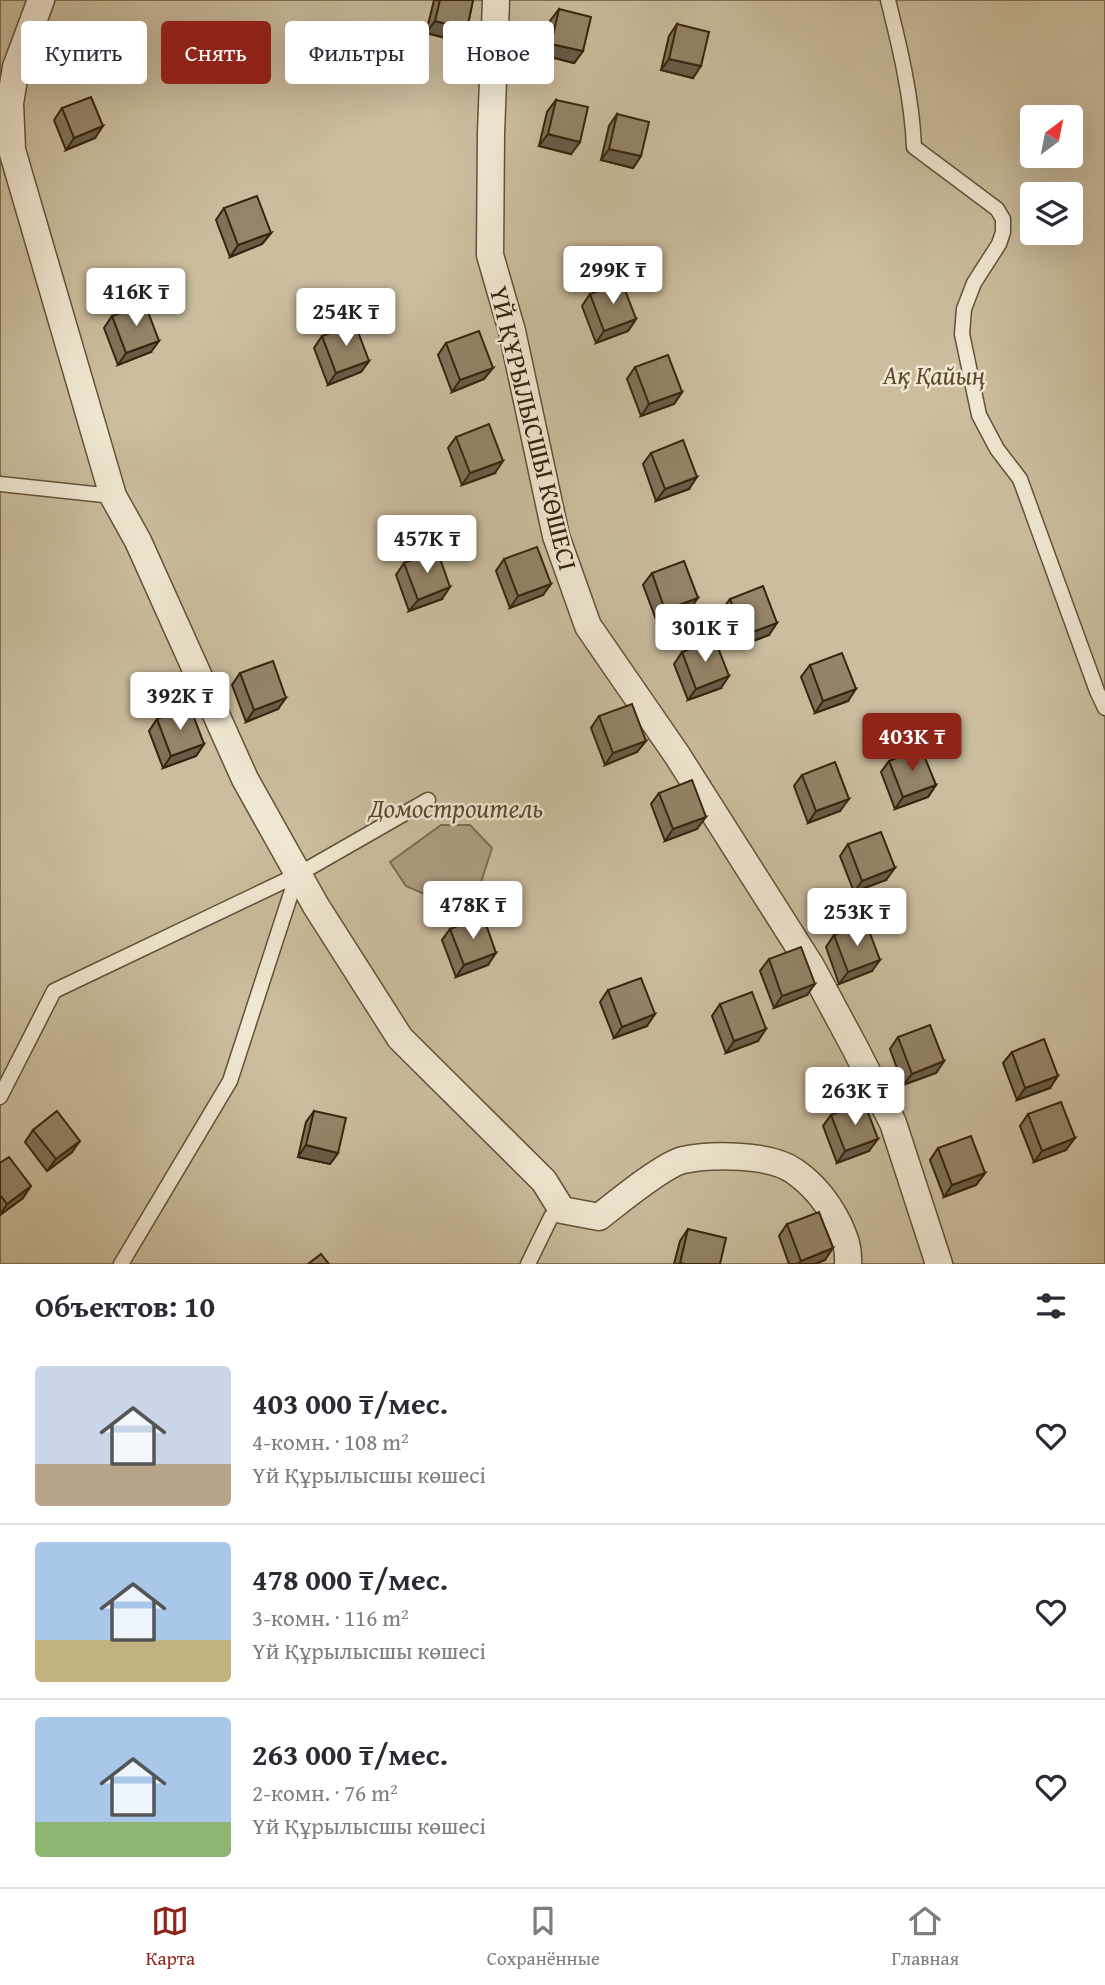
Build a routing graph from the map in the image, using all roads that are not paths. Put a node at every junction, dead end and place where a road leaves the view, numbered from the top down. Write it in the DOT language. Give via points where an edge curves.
graph roads {
  1 [pos="41,0"];
  2 [pos="496,0"];
  3 [pos="888,0"];
  4 [pos="5,102"];
  5 [pos="0,484"];
  6 [pos="113,496"];
  7 [pos="1105,708"];
  8 [pos="428,800"];
  9 [pos="297,875"];
  10 [pos="0,1097"];
  11 [pos="562,1210"];
  12 [pos="121,1264"];
  13 [pos="528,1264"];
  14 [pos="848,1264"];
  15 [pos="939,1264"];
  1 -- 4 [label="street"];
  2 -- 15 [label="street, ҮЙ ҚҰРЫЛЫСШЫ КӨШЕСІ" via="490,255 512,331 555,536 588,626 677,755 811,966 855,1048 893,1123"];
  3 -- 7 [label="lane" via="914,147 997,209 1003,219 999,244 974,283 964,309 962,334 979,415 997,450 1020,479"];
  4 -- 6 [label="street" via="12,150"];
  5 -- 6 [label="lane"];
  6 -- 9 [label="street" via="144,552 245,779"];
  8 -- 9 [label="lane"];
  9 -- 10 [label="lane" via="54,991"];
  9 -- 11 [label="street" via="400,1038 544,1181"];
  9 -- 12 [label="lane" via="230,1081"];
  11 -- 13 [label="lane" via="551,1217"];
  11 -- 14 [label="street" via="599,1217 681,1160 756,1157 793,1170 828,1203 849,1247"];
}
